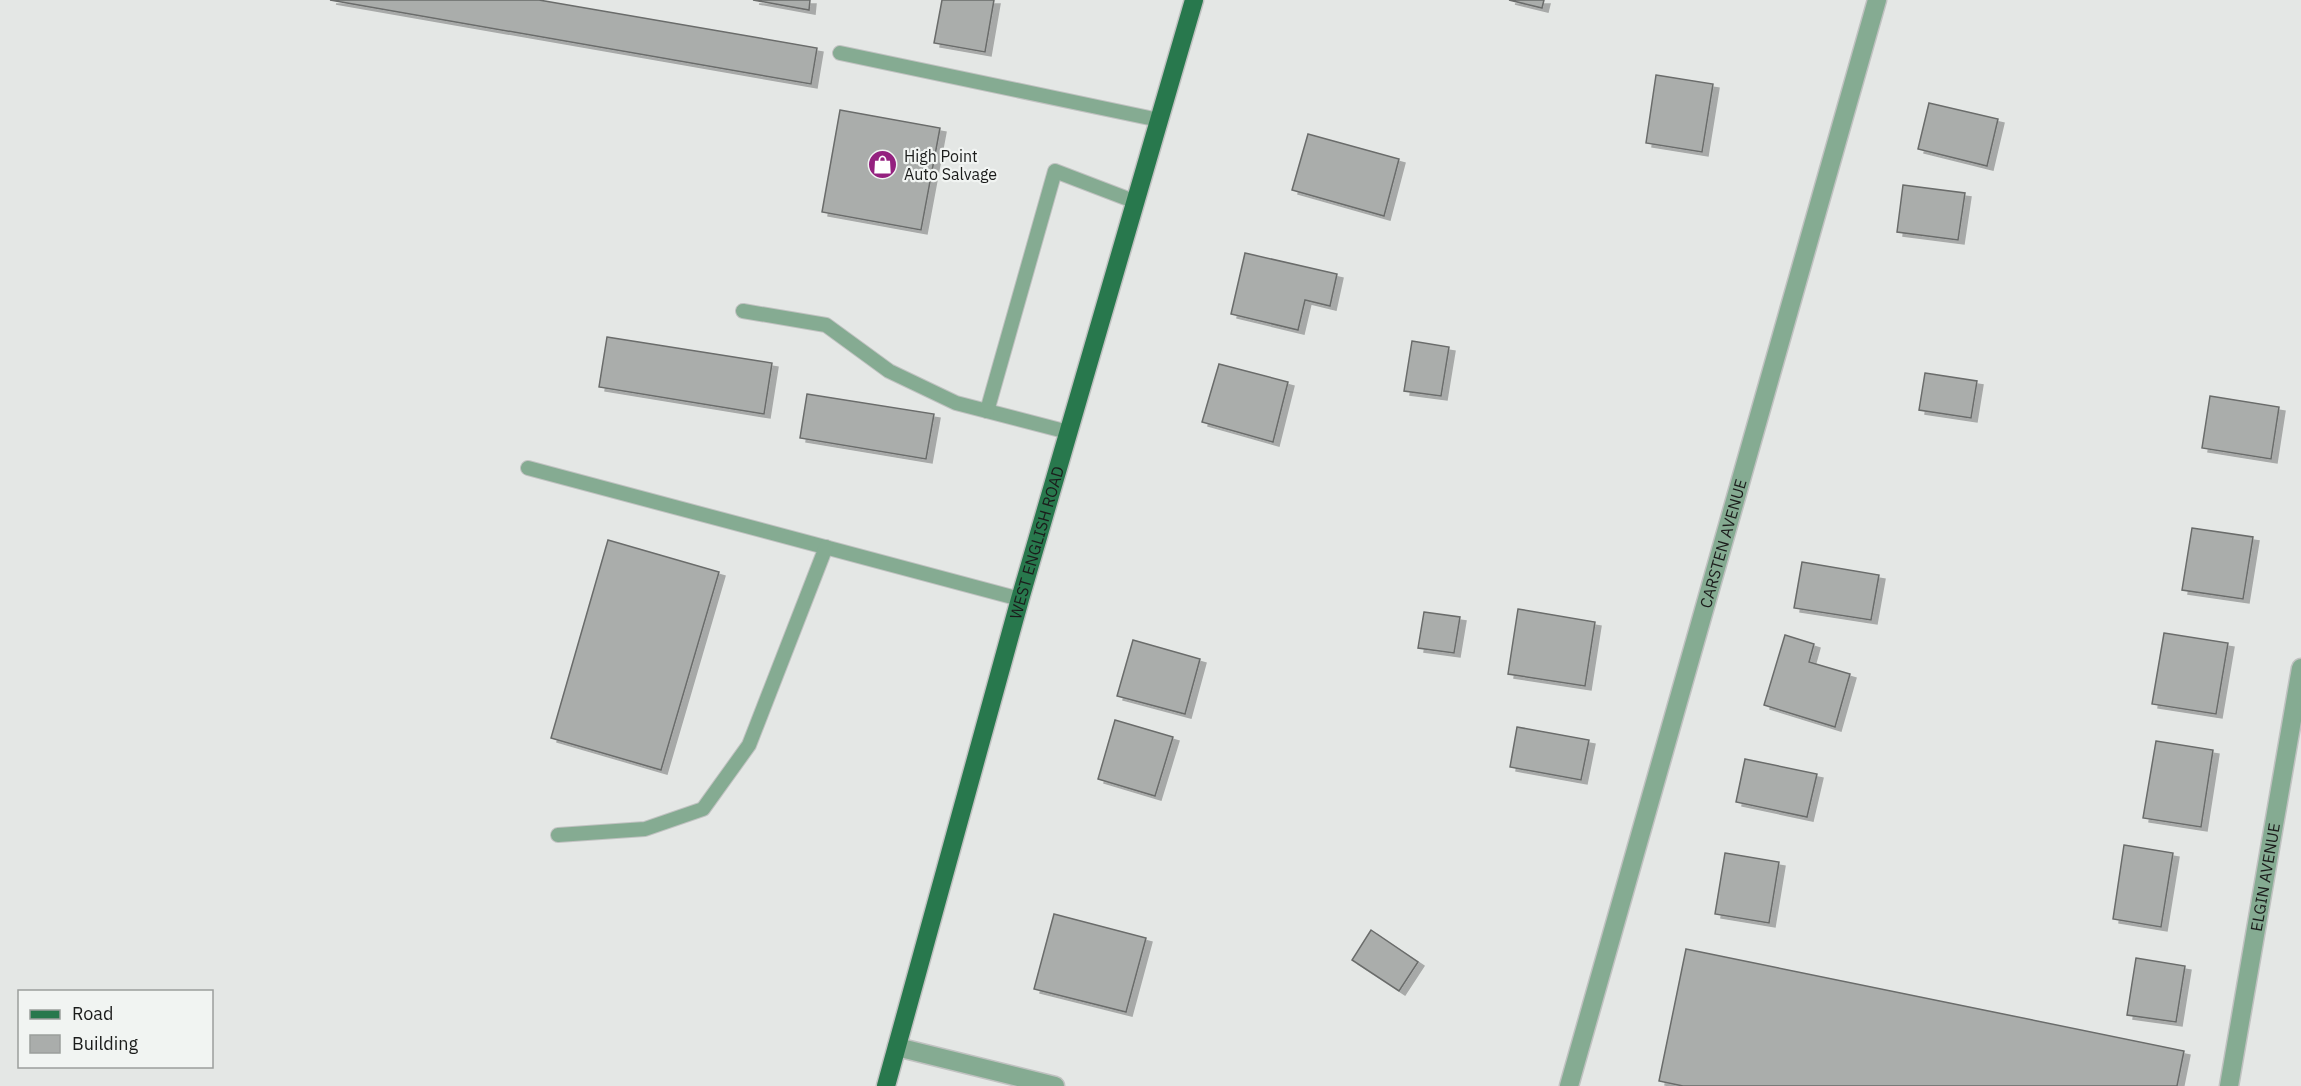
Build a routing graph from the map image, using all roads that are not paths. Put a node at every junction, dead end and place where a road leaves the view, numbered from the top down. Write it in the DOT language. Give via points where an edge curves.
graph roads {
  1 [pos="1194,0"];
  2 [pos="1877,0"];
  3 [pos="840,53"];
  4 [pos="1159,120"];
  5 [pos="1136,201"];
  6 [pos="743,311"];
  7 [pos="987,411"];
  8 [pos="1068,432"];
  9 [pos="528,468"];
  10 [pos="826,547"];
  11 [pos="1020,599"];
  12 [pos="2301,668"];
  13 [pos="558,835"];
  14 [pos="897,1047"];
  15 [pos="886,1086"];
  16 [pos="1055,1086"];
  17 [pos="1569,1086"];
  18 [pos="2229,1086"];
  1 -- 4 [label="main road, WEST ENGLISH ROAD"];
  2 -- 17 [label="street, CARSTEN AVENUE"];
  3 -- 4 [label="lane"];
  4 -- 5 [label="main road, WEST ENGLISH ROAD"];
  5 -- 7 [label="lane" via="1054,171"];
  5 -- 8 [label="main road, WEST ENGLISH ROAD"];
  6 -- 7 [label="lane" via="826,325 889,371 956,403"];
  7 -- 8 [label="lane"];
  8 -- 11 [label="main road, WEST ENGLISH ROAD"];
  9 -- 10 [label="lane"];
  10 -- 11 [label="lane"];
  10 -- 13 [label="lane" via="749,745 703,809 645,829"];
  11 -- 14 [label="main road, WEST ENGLISH ROAD"];
  12 -- 18 [label="street, ELGIN AVENUE"];
  14 -- 15 [label="main road, WEST ENGLISH ROAD"];
  14 -- 16 [label="street"];
}
